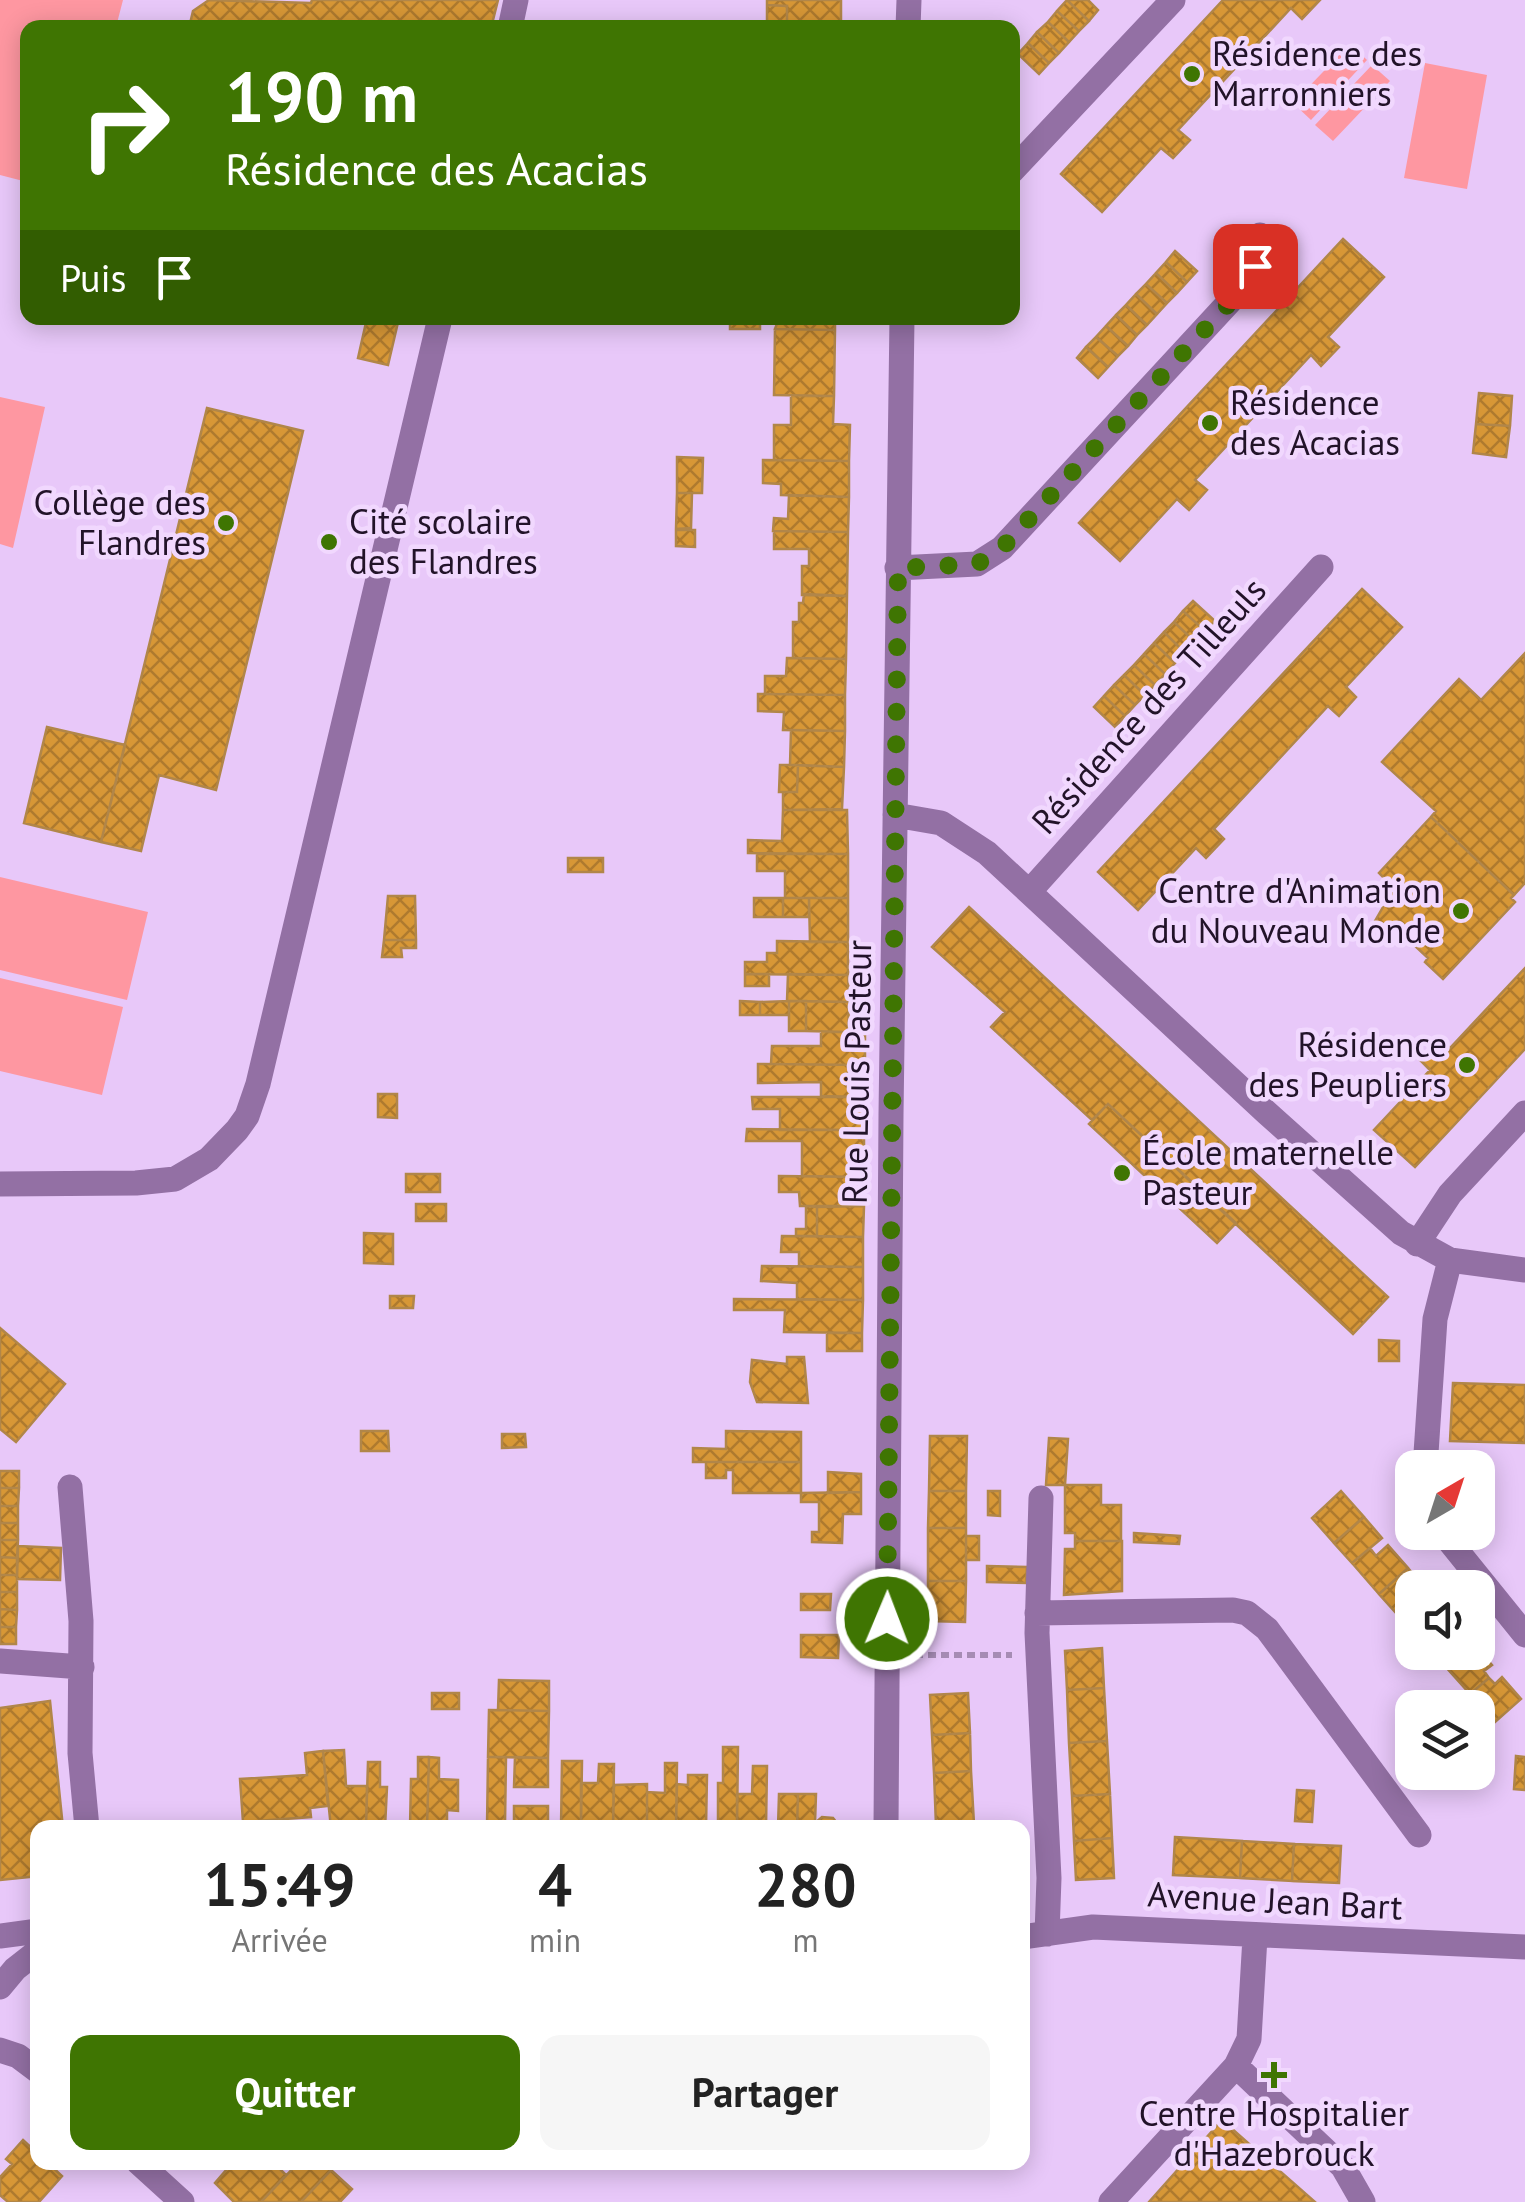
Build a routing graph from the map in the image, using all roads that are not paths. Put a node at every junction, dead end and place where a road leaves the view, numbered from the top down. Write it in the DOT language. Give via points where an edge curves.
graph roads {
  1 [pos="1173,0"];
  2 [pos="1020,163"];
  3 [pos="1260,235"];
  4 [pos="438,325"];
  5 [pos="902,325"];
  6 [pos="1321,567"];
  7 [pos="898,568"];
  8 [pos="895,815"];
  9 [pos="1028,892"];
  10 [pos="1525,1113"];
  11 [pos="0,1184"];
  12 [pos="1417,1244"];
  13 [pos="1450,1260"];
  14 [pos="1525,1270"];
  15 [pos="1426,1450"];
  16 [pos="70,1486"];
  17 [pos="1041,1498"];
  18 [pos="1457,1550"];
  19 [pos="1037,1613"];
  20 [pos="1525,1635"];
  21 [pos="0,1661"];
  22 [pos="82,1667"];
  23 [pos="86,1820"];
  24 [pos="886,1820"];
  25 [pos="1420,1836"];
  26 [pos="30,1933"];
  27 [pos="0,1936"];
  28 [pos="1035,1936"];
  29 [pos="1256,1937"];
  30 [pos="1525,1948"];
  31 [pos="30,1957"];
  32 [pos="0,1988"];
  33 [pos="0,2050"];
  34 [pos="30,2066"];
  35 [pos="1236,2066"];
  36 [pos="147,2170"];
  37 [pos="182,2202"];
  38 [pos="1111,2202"];
  39 [pos="1362,2202"];
  1 -- 2 [label="street"];
  3 -- 7 [label="street" via="1255,266 1234,298 1002,548 977,564"];
  4 -- 11 [label="street" via="247,1116 209,1159 175,1178"];
  5 -- 7 [label="street, Rue Louis Pasteur"];
  6 -- 9 [label="street, Résidence des Tilleuls"];
  7 -- 8 [label="street, Rue Louis Pasteur"];
  8 -- 9 [label="street" via="924,817 958,831"];
  8 -- 24 [label="street, Rue Louis Pasteur"];
  9 -- 12 [label="street"];
  10 -- 12 [label="street" via="1450,1194"];
  12 -- 13 [label="street"];
  13 -- 14 [label="street"];
  13 -- 15 [label="street" via="1435,1318"];
  16 -- 22 [label="street"];
  17 -- 19 [label="street"];
  18 -- 20 [label="street"];
  19 -- 25 [label="street" via="1233,1610 1258,1620"];
  19 -- 28 [label="street" via="1049,1878"];
  21 -- 22 [label="street"];
  22 -- 23 [label="street"];
  26 -- 27 [label="street"];
  28 -- 29 [label="street, Avenue Jean Bart" via="1092,1927"];
  29 -- 30 [label="street, Avenue Jean Bart"];
  29 -- 35 [label="street" via="1248,2039"];
  31 -- 32 [label="street"];
  33 -- 34 [label="street"];
  35 -- 38 [label="street"];
  35 -- 39 [label="street" via="1343,2167"];
  36 -- 37 [label="street"];
}
